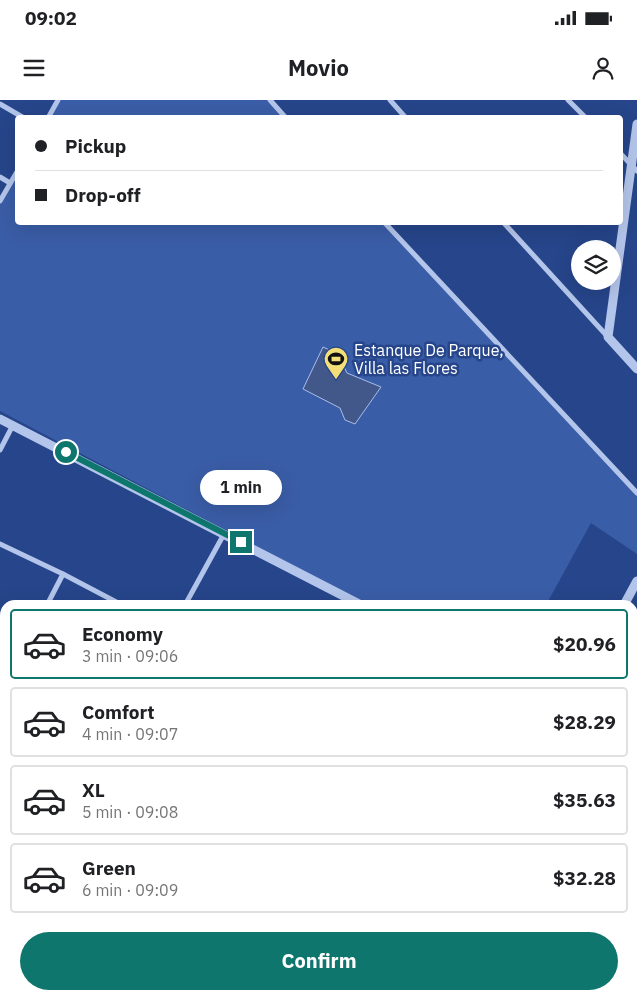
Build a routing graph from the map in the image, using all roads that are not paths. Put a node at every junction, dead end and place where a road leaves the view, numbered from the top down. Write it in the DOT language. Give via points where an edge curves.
graph roads {
  1 [pos="58,100"];
  2 [pos="270,100"];
  3 [pos="390,100"];
  4 [pos="568,100"];
  5 [pos="0,104"];
  6 [pos="19,115"];
  7 [pos="50,115"];
  8 [pos="283,115"];
  9 [pos="403,115"];
  10 [pos="583,115"];
  11 [pos="637,124"];
  12 [pos="623,156"];
  13 [pos="634,168"];
  14 [pos="15,175"];
  15 [pos="0,177"];
  16 [pos="10,183"];
  17 [pos="0,201"];
  18 [pos="387,225"];
  19 [pos="506,225"];
  20 [pos="608,337"];
  21 [pos="637,369"];
  22 [pos="0,419"];
  23 [pos="13,424"];
  24 [pos="0,450"];
  25 [pos="637,493"];
  26 [pos="224,534"];
  27 [pos="0,544"];
  28 [pos="63,574"];
  29 [pos="637,581"];
  30 [pos="50,600"];
  31 [pos="112,600"];
  32 [pos="188,600"];
  33 [pos="352,600"];
  34 [pos="627,600"];
  1 -- 7 [label="street"];
  2 -- 8 [label="street"];
  3 -- 9 [label="street"];
  4 -- 10 [label="street"];
  5 -- 6 [label="street"];
  11 -- 13 [label="street"];
  12 -- 13 [label="street"];
  13 -- 20 [label="street"];
  14 -- 16 [label="street"];
  15 -- 16 [label="street"];
  16 -- 17 [label="street"];
  18 -- 25 [label="street"];
  19 -- 20 [label="street"];
  20 -- 21 [label="street"];
  22 -- 23 [label="street"];
  23 -- 24 [label="street"];
  23 -- 26 [label="street"];
  26 -- 32 [label="street"];
  26 -- 33 [label="street"];
  27 -- 28 [label="street"];
  28 -- 30 [label="street"];
  28 -- 31 [label="street"];
  29 -- 34 [label="street"];
}
